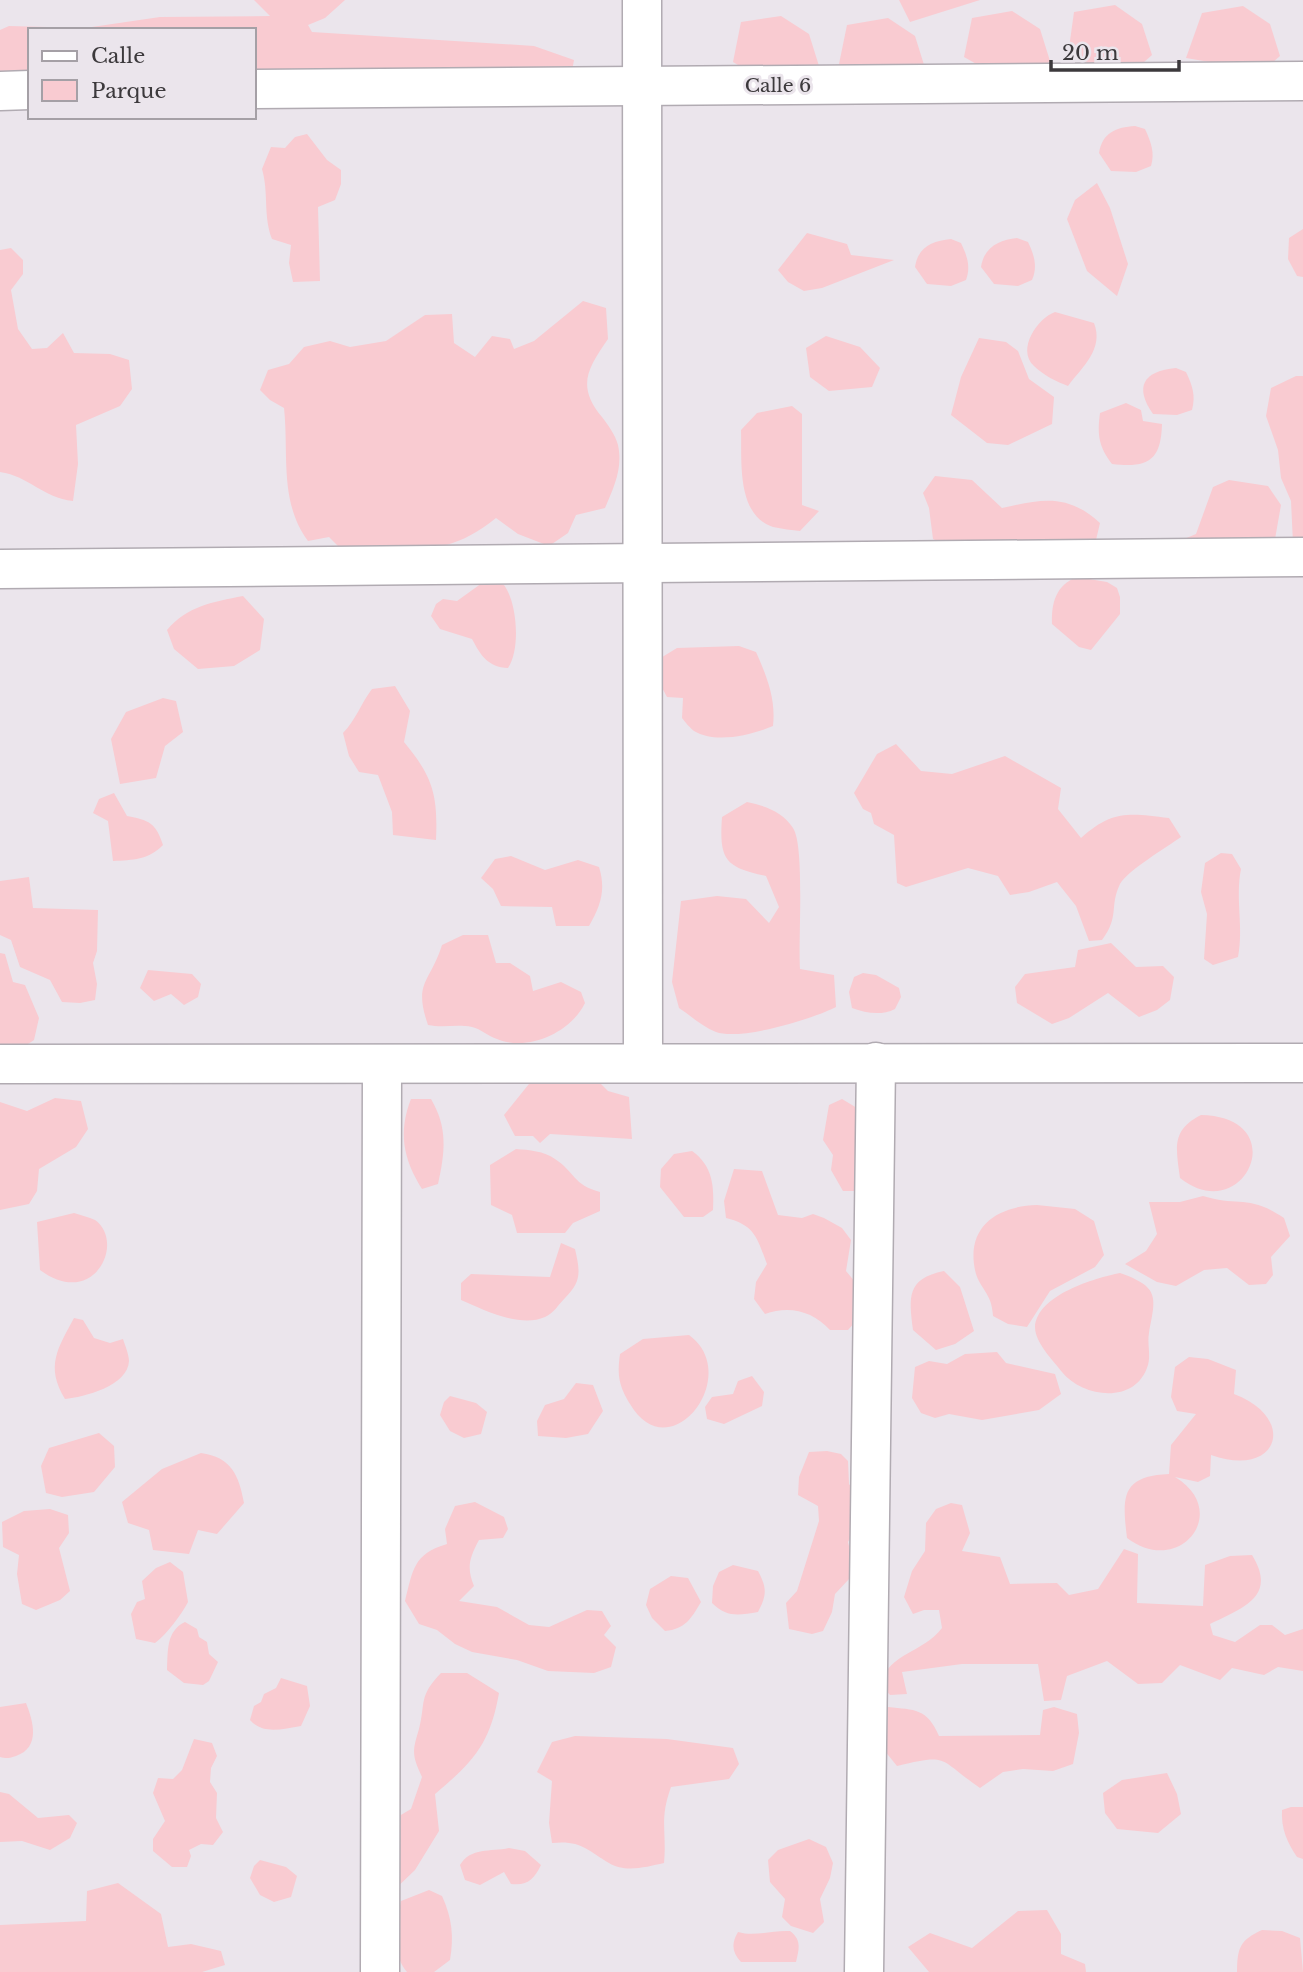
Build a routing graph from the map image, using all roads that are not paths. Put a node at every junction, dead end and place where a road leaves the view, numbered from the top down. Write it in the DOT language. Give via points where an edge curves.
graph roads {
  1 [pos="642,0"];
  2 [pos="1303,81"];
  3 [pos="642,86"];
  4 [pos="256,89"];
  5 [pos="28,90"];
  6 [pos="0,91"];
  7 [pos="1303,557"];
  8 [pos="643,563"];
  9 [pos="0,569"];
  10 [pos="876,1062"];
  11 [pos="643,1063"];
  12 [pos="1303,1063"];
  13 [pos="0,1064"];
  14 [pos="382,1065"];
  15 [pos="380,1972"];
  16 [pos="864,1972"];
  1 -- 3 [label="street"];
  2 -- 3 [label="street, Calle 6"];
  3 -- 4 [label="street, Calle 6"];
  3 -- 8 [label="street"];
  5 -- 6 [label="street"];
  7 -- 8 [label="street"];
  8 -- 9 [label="street"];
  8 -- 11 [label="street"];
  10 -- 11 [label="street"];
  10 -- 12 [label="street"];
  10 -- 16 [label="street"];
  11 -- 14 [label="street"];
  13 -- 14 [label="street"];
  14 -- 15 [label="street"];
}
